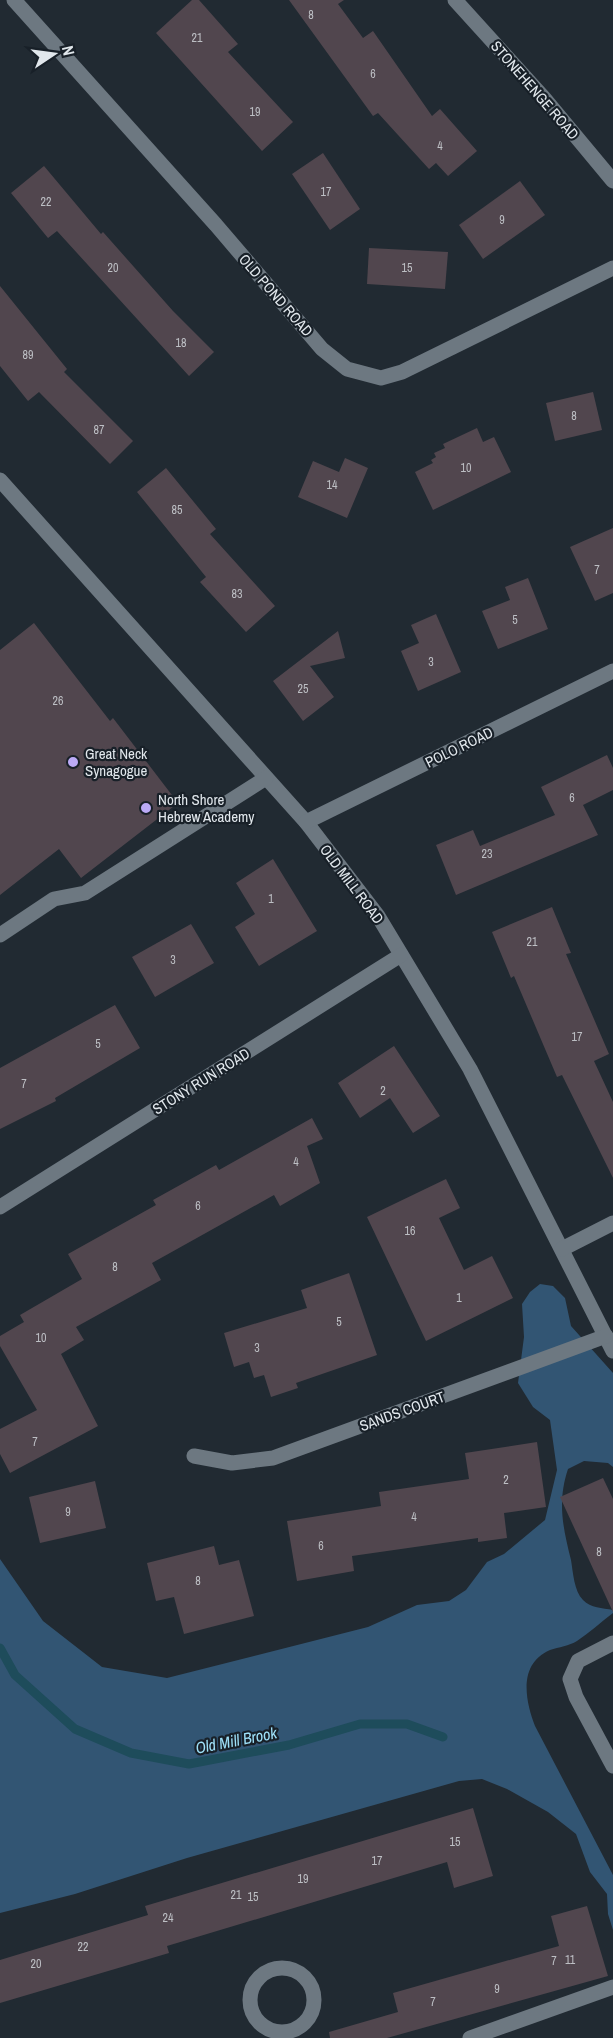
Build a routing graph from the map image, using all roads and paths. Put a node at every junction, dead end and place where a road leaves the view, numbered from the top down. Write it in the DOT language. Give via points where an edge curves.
graph roads {
  1 [pos="14,0"];
  2 [pos="455,0"];
  3 [pos="613,181"];
  4 [pos="613,268"];
  5 [pos="0,480"];
  6 [pos="613,671"];
  7 [pos="266,778"];
  8 [pos="306,822"];
  9 [pos="0,935"];
  10 [pos="401,955"];
  11 [pos="0,1207"];
  12 [pos="613,1223"];
  13 [pos="562,1249"];
  14 [pos="606,1336"];
  15 [pos="613,1352"];
  16 [pos="194,1455"];
  17 [pos="613,1643"];
  18 [pos="613,1766"];
  19 [pos="613,1987"];
  20 [pos="290,2035"];
  21 [pos="470,2038"];
  1 -- 4 [label="street, OLD POND ROAD" via="322,349 347,369 381,378 402,372"];
  2 -- 3 [label="street, STONEHENGE ROAD"];
  5 -- 7 [label="street, OLD MILL ROAD"];
  6 -- 8 [label="street, POLO ROAD"];
  7 -- 8 [label="street, OLD MILL ROAD"];
  7 -- 9 [label="street" via="85,893 54,900"];
  8 -- 10 [label="street, OLD MILL ROAD" via="378,916"];
  10 -- 11 [label="street, STONY RUN ROAD"];
  10 -- 13 [label="street, OLD MILL ROAD" via="470,1069"];
  12 -- 13 [label="street"];
  13 -- 14 [label="street, OLD MILL ROAD"];
  14 -- 15 [label="street, OLD MILL ROAD"];
  14 -- 16 [label="street, SANDS COURT" via="273,1458 232,1463"];
  17 -- 18 [label="street" via="578,1661 570,1679"];
  19 -- 21 [label="street"];
  20 -- 20 [label="street" via="308,2020 313,2010 312,1988 297,1972 275,1969 266,1972 253,1988 251,2007 261,2025"];
}
